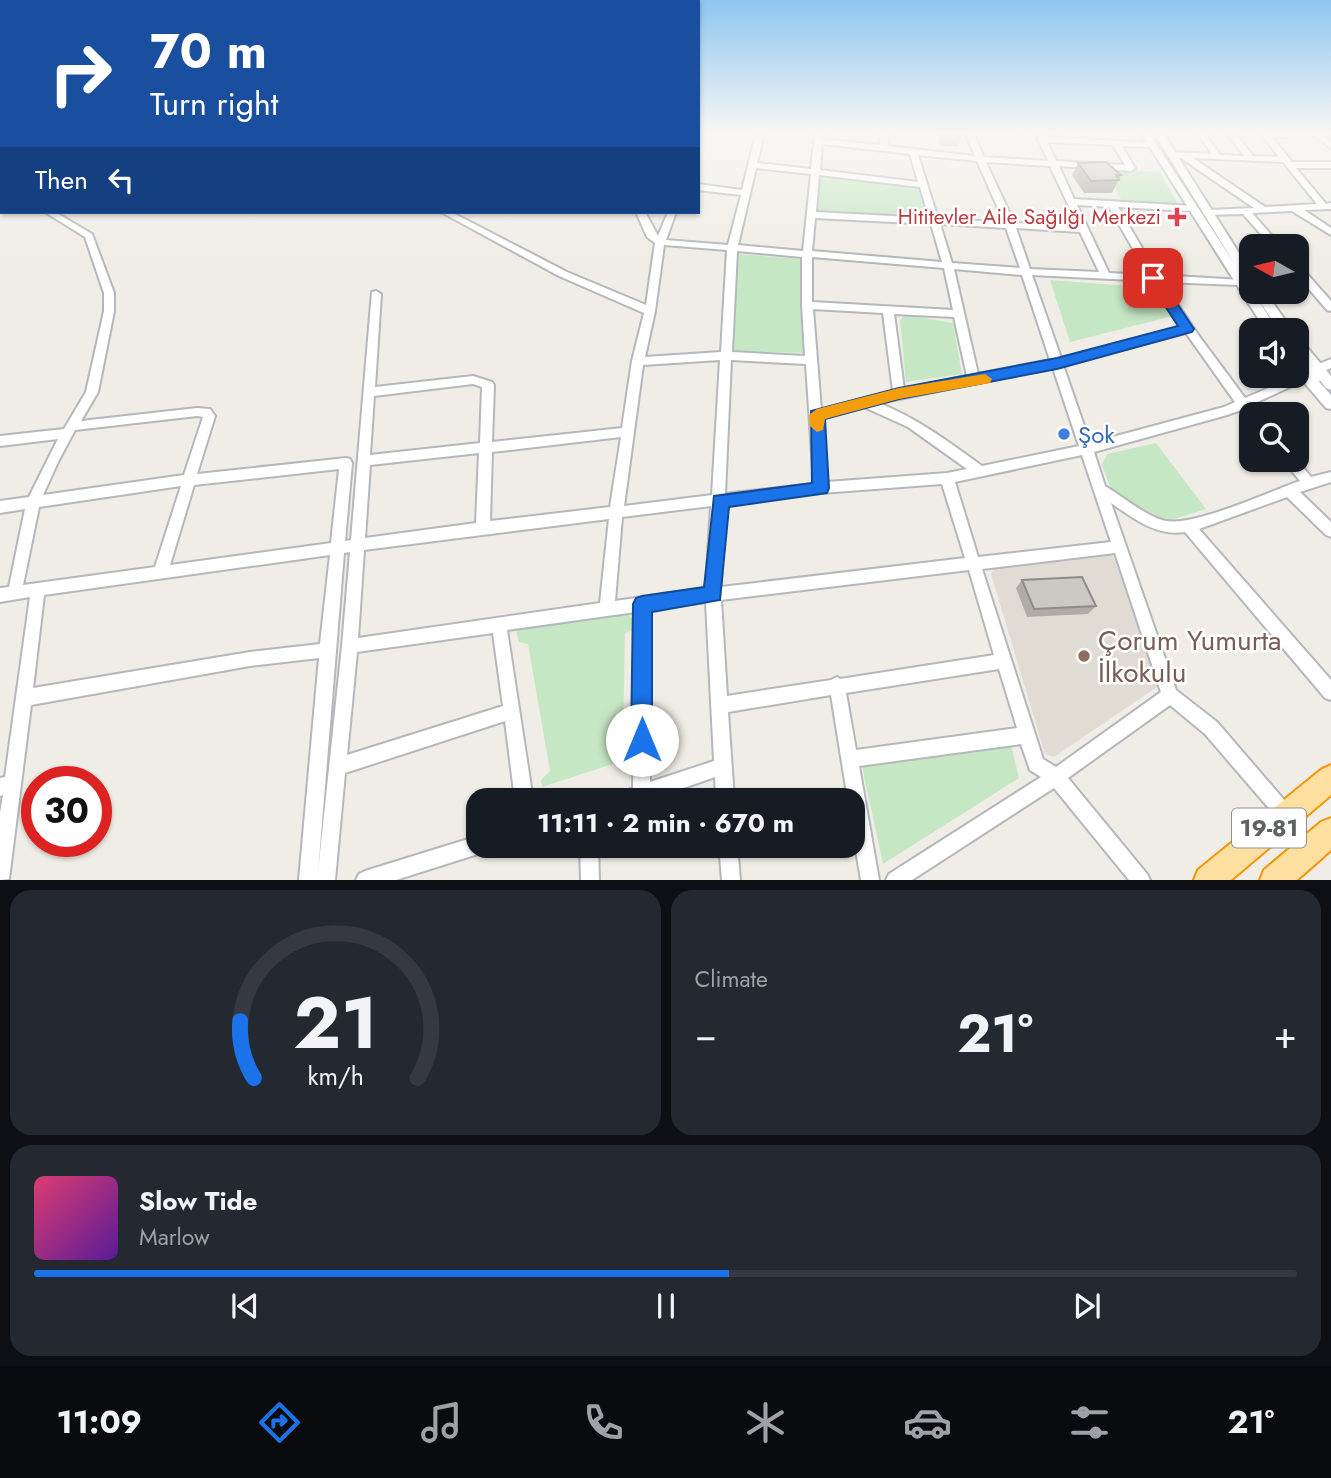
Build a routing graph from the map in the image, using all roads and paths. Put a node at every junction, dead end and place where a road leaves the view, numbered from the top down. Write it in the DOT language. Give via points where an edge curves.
graph roads {
  1 [pos="751,174"];
  2 [pos="816,174"];
  3 [pos="920,174"];
  4 [pos="986,174"];
  5 [pos="1058,174"];
  6 [pos="1170,174"];
  7 [pos="1187,174"];
  8 [pos="1207,174"];
  9 [pos="1300,174"];
  10 [pos="923,185"];
  11 [pos="700,187"];
  12 [pos="746,193"];
  13 [pos="1072,202"];
  14 [pos="1111,204"];
  15 [pos="1327,206"];
  16 [pos="1191,208"];
  17 [pos="1294,208"];
  18 [pos="1265,211"];
  19 [pos="1246,212"];
  20 [pos="1208,213"];
  21 [pos="53,214"];
  22 [pos="449,214"];
  23 [pos="642,214"];
  24 [pos="671,214"];
  25 [pos="812,215"];
  26 [pos="934,221"];
  27 [pos="1010,225"];
  28 [pos="1082,229"];
  29 [pos="1331,232"];
  30 [pos="1265,234"];
  31 [pos="660,242"];
  32 [pos="732,250"];
  33 [pos="807,256"];
  34 [pos="1239,262"];
  35 [pos="948,265"];
  36 [pos="1027,272"];
  37 [pos="1105,275"];
  38 [pos="1153,278"];
  39 [pos="1238,282"];
  40 [pos="1309,283"];
  41 [pos="376,294"];
  42 [pos="807,306"];
  43 [pos="1331,308"];
  44 [pos="888,310"];
  45 [pos="650,311"];
  46 [pos="960,314"];
  47 [pos="1263,318"];
  48 [pos="1187,329"];
  49 [pos="728,356"];
  50 [pos="811,360"];
  51 [pos="638,361"];
  52 [pos="1057,363"];
  53 [pos="1331,363"];
  54 [pos="1309,370"];
  55 [pos="1309,372"];
  56 [pos="1309,374"];
  57 [pos="974,381"];
  58 [pos="1331,385"];
  59 [pos="1273,388"];
  60 [pos="369,392"];
  61 [pos="899,394"];
  62 [pos="1242,402"];
  63 [pos="1245,402"];
  64 [pos="868,404"];
  65 [pos="1331,404"];
  66 [pos="1239,405"];
  67 [pos="817,415"];
  68 [pos="72,429"];
  69 [pos="628,432"];
  70 [pos="0,441"];
  71 [pos="486,447"];
  72 [pos="1084,450"];
  73 [pos="364,461"];
  74 [pos="978,470"];
  75 [pos="1299,472"];
  76 [pos="1331,477"];
  77 [pos="947,478"];
  78 [pos="189,480"];
  79 [pos="1307,481"];
  80 [pos="821,488"];
  81 [pos="1098,489"];
  82 [pos="1290,491"];
  83 [pos="720,501"];
  84 [pos="33,502"];
  85 [pos="0,507"];
  86 [pos="615,513"];
  87 [pos="1187,525"];
  88 [pos="483,528"];
  89 [pos="1331,531"];
  90 [pos="357,545"];
  91 [pos="1117,547"];
  92 [pos="337,548"];
  93 [pos="975,563"];
  94 [pos="161,571"];
  95 [pos="38,590"];
  96 [pos="15,593"];
  97 [pos="713,594"];
  98 [pos="0,595"];
  99 [pos="642,604"];
  100 [pos="607,609"];
  101 [pos="499,625"];
  102 [pos="350,646"];
  103 [pos="327,650"];
  104 [pos="1003,661"];
  105 [pos="837,685"];
  106 [pos="1331,692"];
  107 [pos="1170,695"];
  108 [pos="23,698"];
  109 [pos="719,705"];
  110 [pos="512,711"];
  111 [pos="1025,734"];
  112 [pos="848,759"];
  113 [pos="723,766"];
  114 [pos="337,767"];
  115 [pos="1056,777"];
  116 [pos="1331,778"];
  117 [pos="7,785"];
  118 [pos="522,788"];
  119 [pos="641,788"];
  120 [pos="659,788"];
  121 [pos="724,788"];
  122 [pos="1285,814"];
  123 [pos="1331,832"];
  124 [pos="466,849"];
  125 [pos="589,858"];
  126 [pos="729,858"];
  127 [pos="0,878"];
  128 [pos="308,880"];
  129 [pos="326,880"];
  130 [pos="365,880"];
  131 [pos="590,880"];
  132 [pos="731,880"];
  133 [pos="870,880"];
  134 [pos="895,880"];
  135 [pos="1141,880"];
  136 [pos="1209,880"];
  137 [pos="1274,880"];
  1 -- 12 [label="street"];
  2 -- 10 [label="street"];
  2 -- 25 [label="street"];
  3 -- 10 [label="street"];
  4 -- 27 [label="street"];
  5 -- 13 [label="street"];
  6 -- 16 [label="street"];
  7 -- 20 [label="street"];
  8 -- 18 [label="street"];
  9 -- 15 [label="street"];
  10 -- 26 [label="street"];
  11 -- 12 [label="street"];
  12 -- 32 [label="street"];
  13 -- 14 [label="street"];
  13 -- 28 [label="street"];
  14 -- 16 [label="street"];
  14 -- 38 [label="street"];
  15 -- 17 [label="street"];
  16 -- 39 [label="street"];
  17 -- 18 [label="street"];
  17 -- 29 [label="street"];
  18 -- 19 [label="street"];
  19 -- 20 [label="street"];
  19 -- 30 [label="street"];
  20 -- 34 [label="street"];
  21 -- 68 [label="street" via="89,236 109,293 101,362 92,392"];
  22 -- 45 [label="street" via="563,274"];
  23 -- 31 [label="street" via="652,237"];
  24 -- 31 [label="street"];
  25 -- 26 [label="street"];
  25 -- 33 [label="street"];
  26 -- 27 [label="street"];
  26 -- 35 [label="street"];
  27 -- 28 [label="street"];
  27 -- 36 [label="street"];
  28 -- 37 [label="street"];
  31 -- 32 [label="street"];
  31 -- 45 [label="street"];
  32 -- 33 [label="street"];
  32 -- 49 [label="street"];
  33 -- 35 [label="street"];
  33 -- 42 [label="street"];
  35 -- 36 [label="street"];
  35 -- 46 [label="street"];
  36 -- 37 [label="street"];
  36 -- 52 [label="street"];
  37 -- 38 [label="street"];
  38 -- 39 [label="street"];
  38 -- 48 [label="street"];
  39 -- 47 [label="street"];
  40 -- 43 [label="street"];
  41 -- 60 [label="street"];
  42 -- 44 [label="street"];
  42 -- 50 [label="street"];
  44 -- 46 [label="street"];
  44 -- 61 [label="street"];
  45 -- 51 [label="street"];
  46 -- 57 [label="street"];
  48 -- 52 [label="street"];
  48 -- 62 [label="street"];
  49 -- 50 [label="street"];
  49 -- 51 [label="street"];
  49 -- 83 [label="street"];
  50 -- 67 [label="street"];
  51 -- 69 [label="street"];
  52 -- 57 [label="street"];
  52 -- 72 [label="street"];
  53 -- 54 [label="street"];
  55 -- 58 [label="street"];
  56 -- 65 [label="street"];
  57 -- 61 [label="street"];
  59 -- 63 [label="street"];
  60 -- 71 [label="street" via="473,380 488,386"];
  60 -- 73 [label="street"];
  61 -- 64 [label="street"];
  64 -- 67 [label="street"];
  64 -- 74 [label="street" via="932,435"];
  66 -- 72 [label="street"];
  67 -- 80 [label="street"];
  68 -- 70 [label="street"];
  68 -- 78 [label="street" via="206,412"];
  68 -- 84 [label="street"];
  69 -- 71 [label="street"];
  69 -- 86 [label="street"];
  71 -- 73 [label="street"];
  71 -- 88 [label="street"];
  72 -- 74 [label="street"];
  72 -- 81 [label="street"];
  73 -- 90 [label="street"];
  74 -- 77 [label="street"];
  75 -- 79 [label="street"];
  76 -- 79 [label="street"];
  77 -- 80 [label="street"];
  77 -- 93 [label="street"];
  78 -- 84 [label="street"];
  78 -- 92 [label="street" via="346,463"];
  78 -- 94 [label="street"];
  79 -- 82 [label="street"];
  80 -- 83 [label="street"];
  81 -- 87 [label="street" via="1164,527"];
  81 -- 91 [label="street"];
  82 -- 87 [label="street"];
  82 -- 89 [label="street"];
  83 -- 86 [label="street"];
  83 -- 97 [label="street"];
  84 -- 85 [label="street"];
  84 -- 96 [label="street"];
  86 -- 88 [label="street"];
  86 -- 100 [label="street"];
  87 -- 106 [label="street"];
  88 -- 90 [label="street"];
  90 -- 92 [label="street"];
  90 -- 102 [label="street"];
  91 -- 93 [label="street"];
  91 -- 107 [label="street"];
  92 -- 94 [label="street"];
  92 -- 103 [label="street"];
  93 -- 97 [label="street"];
  93 -- 104 [label="street"];
  94 -- 95 [label="street"];
  95 -- 96 [label="street"];
  95 -- 108 [label="street"];
  96 -- 98 [label="street"];
  97 -- 99 [label="street"];
  97 -- 109 [label="street"];
  99 -- 100 [label="street"];
  99 -- 119 [label="street"];
  100 -- 101 [label="street"];
  101 -- 102 [label="street"];
  101 -- 110 [label="street"];
  102 -- 114 [label="street"];
  103 -- 108 [label="street"];
  103 -- 128 [label="street"];
  104 -- 105 [label="street"];
  104 -- 111 [label="street"];
  105 -- 109 [label="street"];
  105 -- 112 [label="street"];
  107 -- 115 [label="street"];
  107 -- 122 [label="street" via="1211,728"];
  108 -- 117 [label="street"];
  109 -- 113 [label="street"];
  110 -- 114 [label="street"];
  110 -- 118 [label="street"];
  111 -- 112 [label="street"];
  111 -- 115 [label="street" via="1036,764"];
  112 -- 133 [label="street"];
  113 -- 120 [label="street"];
  113 -- 121 [label="street"];
  114 -- 129 [label="street"];
  115 -- 134 [label="street"];
  115 -- 135 [label="street"];
  116 -- 122 [label="highway, 19-81"];
  117 -- 127 [label="street"];
  122 -- 136 [label="highway, 19-81"];
  123 -- 137 [label="highway, 19-81"];
  124 -- 130 [label="street"];
  125 -- 131 [label="street"];
  126 -- 132 [label="street"];
}
